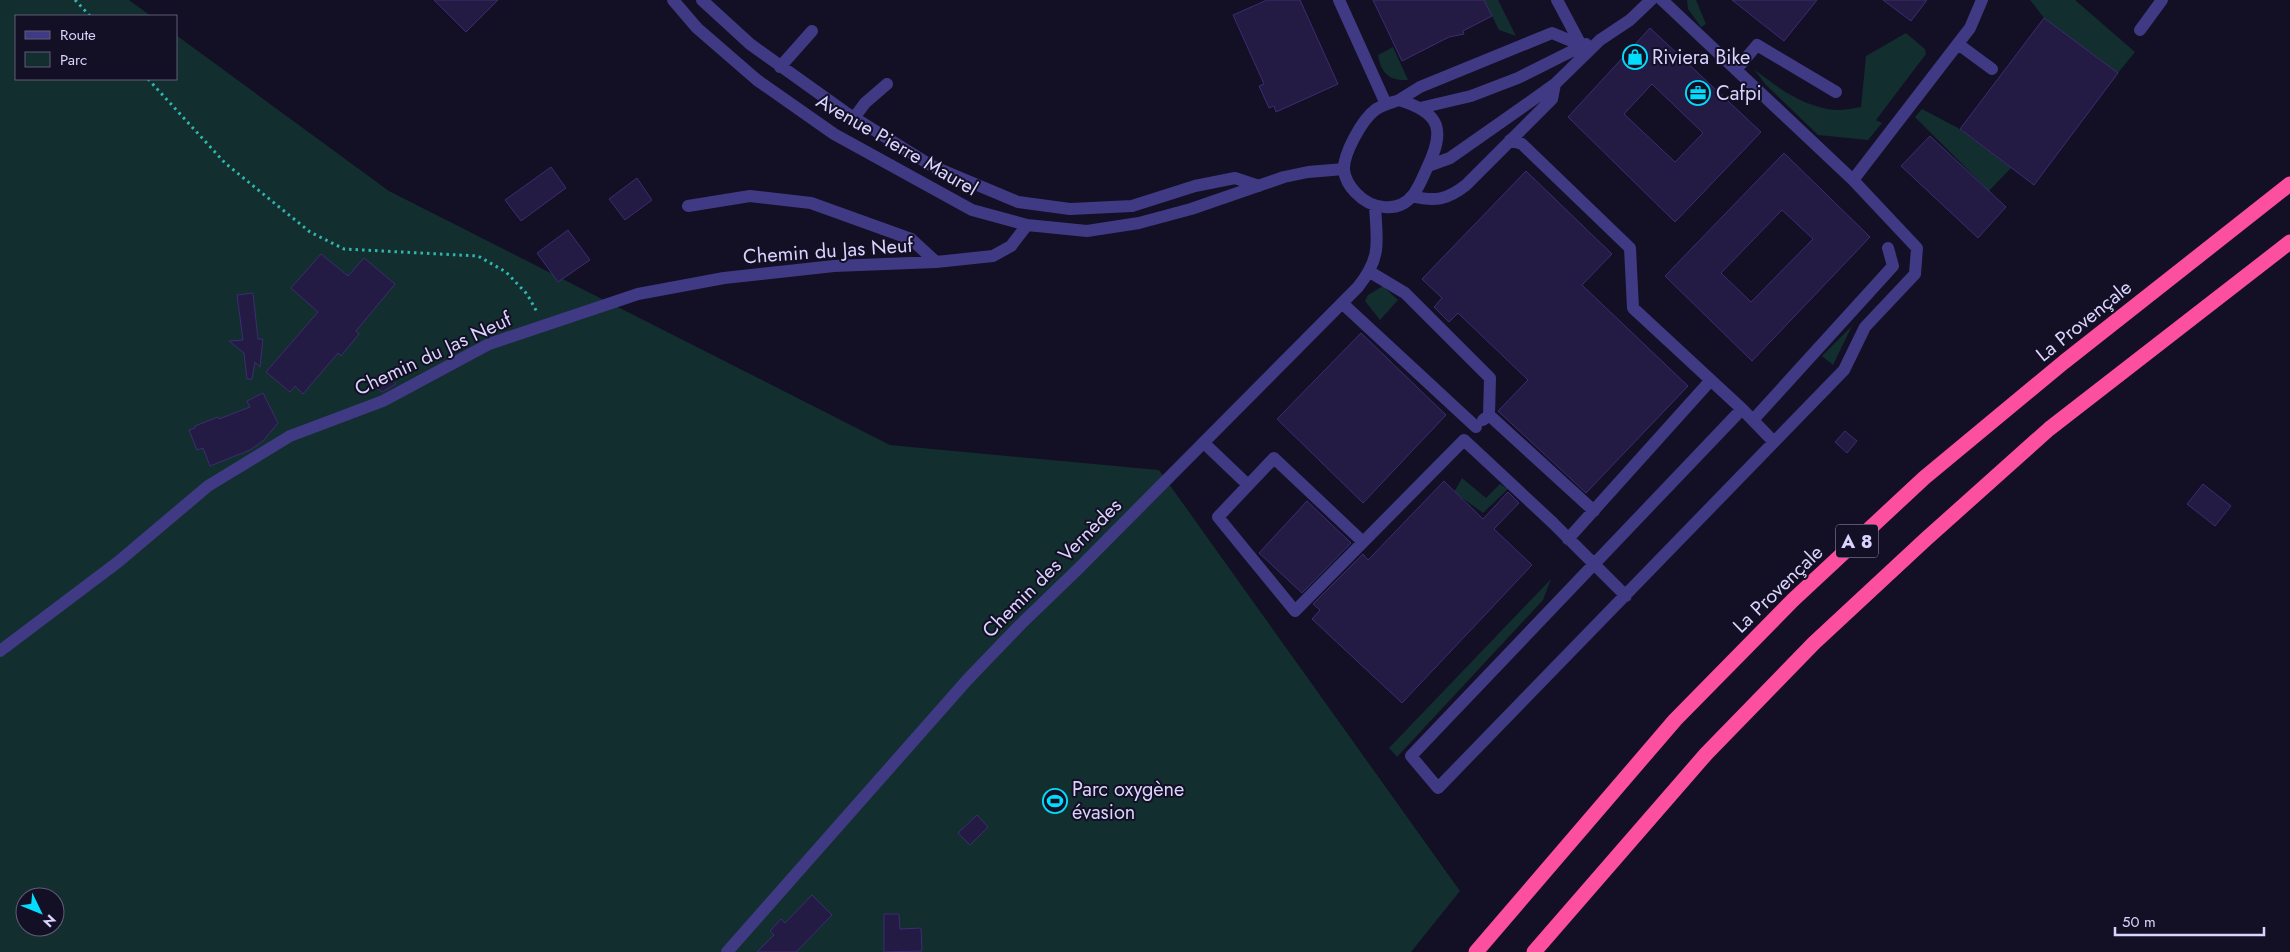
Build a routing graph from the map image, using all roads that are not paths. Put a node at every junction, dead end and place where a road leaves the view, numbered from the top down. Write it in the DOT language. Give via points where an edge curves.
graph roads {
  1 [pos="673,0"];
  2 [pos="702,0"];
  3 [pos="1339,0"];
  4 [pos="1557,0"];
  5 [pos="1651,0"];
  6 [pos="1662,0"];
  7 [pos="1982,0"];
  8 [pos="2162,0"];
  9 [pos="2140,30"];
  10 [pos="812,31"];
  11 [pos="1600,40"];
  12 [pos="1958,44"];
  13 [pos="1581,45"];
  14 [pos="780,67"];
  15 [pos="1992,68"];
  16 [pos="1736,70"];
  17 [pos="887,84"];
  18 [pos="1554,84"];
  19 [pos="1836,92"];
  20 [pos="1400,100"];
  21 [pos="1386,104"];
  22 [pos="1420,108"];
  23 [pos="854,118"];
  24 [pos="1510,140"];
  25 [pos="1428,166"];
  26 [pos="1344,169"];
  27 [pos="1853,180"];
  28 [pos="2290,184"];
  29 [pos="1259,186"];
  30 [pos="1412,196"];
  31 [pos="688,206"];
  32 [pos="1375,206"];
  33 [pos="1027,225"];
  34 [pos="2290,242"];
  35 [pos="1888,248"];
  36 [pos="936,262"];
  37 [pos="1370,272"];
  38 [pos="1342,303"];
  39 [pos="1711,380"];
  40 [pos="1742,409"];
  41 [pos="1489,415"];
  42 [pos="1753,420"];
  43 [pos="1476,427"];
  44 [pos="1464,440"];
  45 [pos="1773,441"];
  46 [pos="1204,443"];
  47 [pos="1248,485"];
  48 [pos="1594,510"];
  49 [pos="1568,539"];
  50 [pos="1363,542"];
  51 [pos="1594,565"];
  52 [pos="1626,596"];
  53 [pos="0,651"];
  54 [pos="727,952"];
  55 [pos="1476,952"];
  56 [pos="1534,952"];
  1 -- 33 [label="street, Avenue Pierre Maurel" via="697,28 757,80 834,134 972,210"];
  2 -- 14 [label="street"];
  3 -- 21 [label="street"];
  4 -- 13 [label="street"];
  5 -- 11 [label="street" via="1630,20"];
  6 -- 16 [label="street"];
  7 -- 12 [label="street" via="1970,28"];
  8 -- 9 [label="street"];
  10 -- 14 [label="street"];
  11 -- 13 [label="street"];
  11 -- 18 [label="street"];
  12 -- 15 [label="street"];
  12 -- 27 [label="street"];
  13 -- 20 [label="street" via="1552,33 1420,87"];
  13 -- 22 [label="street" via="1510,81 1471,96"];
  14 -- 23 [label="street"];
  16 -- 19 [label="street" via="1757,45"];
  16 -- 27 [label="street"];
  17 -- 23 [label="street" via="864,103"];
  18 -- 24 [label="street" via="1552,99"];
  18 -- 25 [label="street" via="1450,158"];
  20 -- 21 [label="street"];
  20 -- 22 [label="street"];
  21 -- 26 [label="street" via="1375,110 1360,128"];
  22 -- 25 [label="street" via="1431,117 1439,134 1437,149"];
  23 -- 29 [label="street" via="932,166 1018,202 1070,209 1132,206 1195,186 1235,178"];
  24 -- 30 [label="street" via="1453,195 1428,200"];
  24 -- 39 [label="street" via="1522,144 1630,248 1633,308"];
  25 -- 30 [label="street"];
  26 -- 29 [label="street, Avenue Pierre Maurel" via="1308,172"];
  26 -- 32 [label="street" via="1354,192"];
  27 -- 45 [label="street" via="1917,248 1915,274 1865,327 1844,370"];
  28 -- 55 [label="highway, La Provençale / A 8" via="2064,362 1924,478 1793,600 1674,720"];
  29 -- 33 [label="street, Avenue Pierre Maurel" via="1139,223 1087,231"];
  30 -- 32 [label="street" via="1390,208"];
  31 -- 36 [label="street" via="750,196 811,203 911,239"];
  32 -- 37 [label="street, Chemin des Vernèdes" via="1376,257"];
  33 -- 36 [label="street, Chemin du Jas Neuf" via="1011,246 993,256"];
  34 -- 56 [label="highway, A 8" via="2049,430 1821,636 1706,754"];
  35 -- 42 [label="street" via="1894,266"];
  36 -- 53 [label="street, Chemin du Jas Neuf" via="834,266 724,278 638,294 489,344 383,401 290,436 208,486 118,562"];
  37 -- 38 [label="street, Chemin des Vernèdes"];
  37 -- 41 [label="street" via="1405,293 1490,378"];
  38 -- 43 [label="street"];
  38 -- 46 [label="street, Chemin des Vernèdes"];
  39 -- 40 [label="street"];
  39 -- 48 [label="street"];
  40 -- 42 [label="street"];
  40 -- 51 [label="street"];
  41 -- 43 [label="street"];
  41 -- 48 [label="street"];
  42 -- 45 [label="street"];
  43 -- 44 [label="street"];
  44 -- 49 [label="street"];
  44 -- 50 [label="street"];
  45 -- 52 [label="street"];
  46 -- 47 [label="street"];
  46 -- 54 [label="street, Chemin des Vernèdes" via="968,680"];
  47 -- 50 [label="street" via="1274,458"];
  47 -- 50 [label="street" via="1218,517 1295,611"];
  48 -- 49 [label="street"];
  49 -- 51 [label="street"];
  51 -- 52 [label="street"];
  51 -- 52 [label="street" via="1412,756 1438,788"];
}
